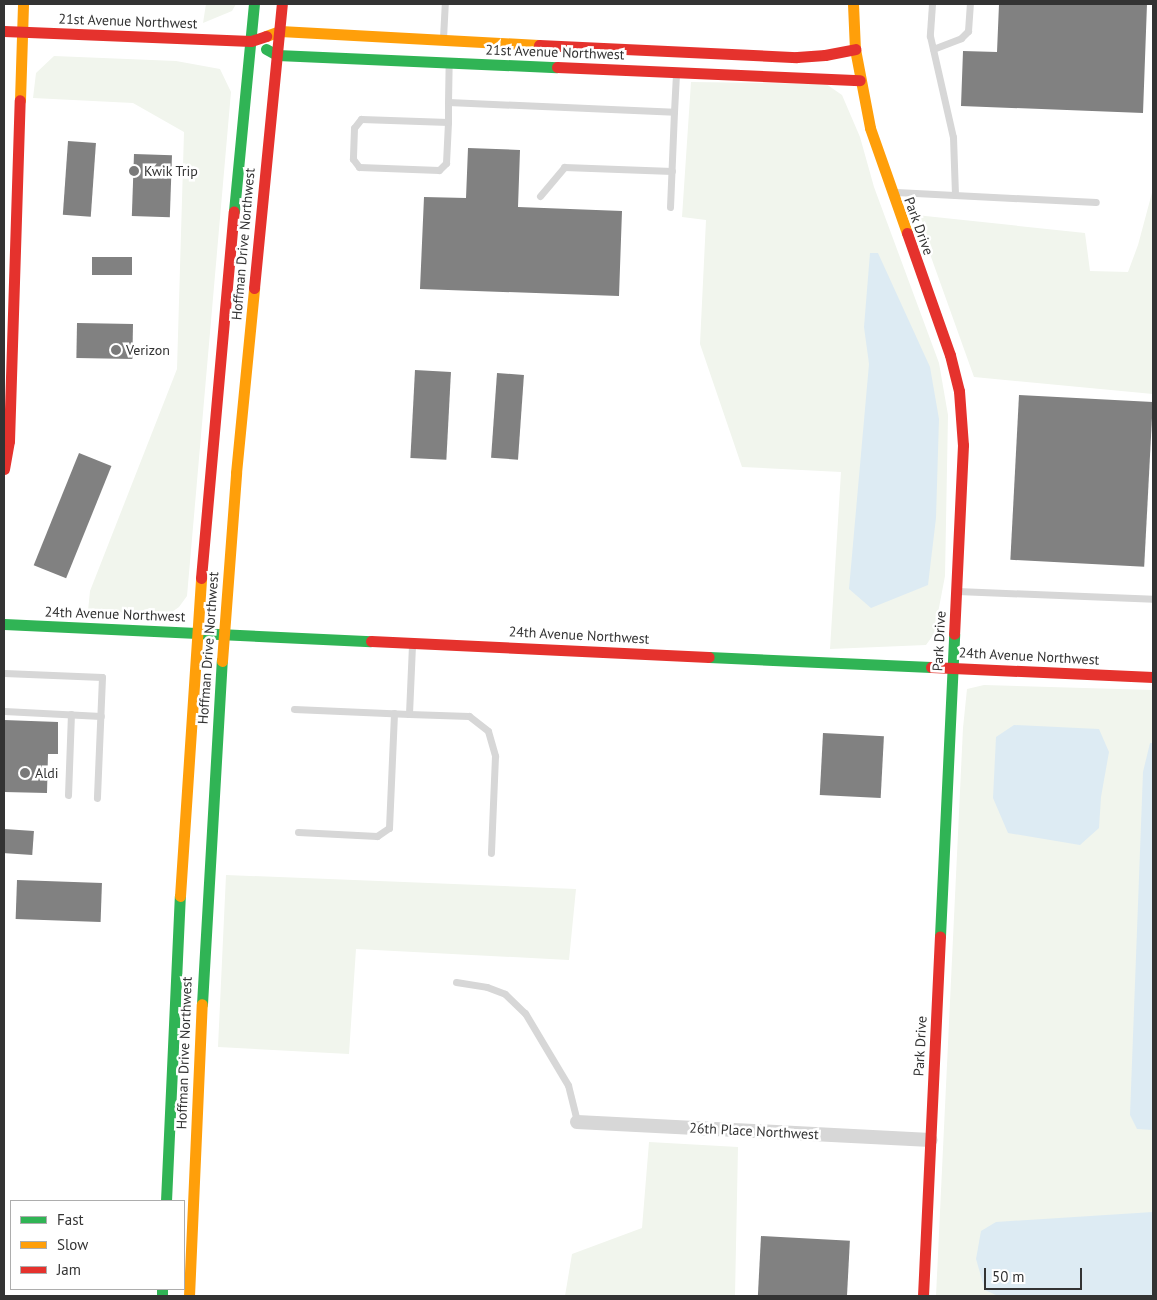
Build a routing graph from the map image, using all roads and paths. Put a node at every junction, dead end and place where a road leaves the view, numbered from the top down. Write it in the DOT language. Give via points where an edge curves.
graph roads {
  1 [pos="23,4"];
  2 [pos="254,4"];
  3 [pos="282,4"];
  4 [pos="445,4"];
  5 [pos="853,4"];
  6 [pos="932,4"];
  7 [pos="970,4"];
  8 [pos="4,31"];
  9 [pos="280,31"];
  10 [pos="22,32"];
  11 [pos="251,41"];
  12 [pos="443,41"];
  13 [pos="855,49"];
  14 [pos="933,49"];
  15 [pos="277,54"];
  16 [pos="449,63"];
  17 [pos="676,72"];
  18 [pos="860,80"];
  19 [pos="448,102"];
  20 [pos="674,112"];
  21 [pos="448,122"];
  22 [pos="672,171"];
  23 [pos="891,191"];
  24 [pos="955,195"];
  25 [pos="540,196"];
  26 [pos="1096,202"];
  27 [pos="670,207"];
  28 [pos="7,429"];
  29 [pos="4,469"];
  30 [pos="957,591"];
  31 [pos="1153,598"];
  32 [pos="4,624"];
  33 [pos="197,632"];
  34 [pos="224,634"];
  35 [pos="412,642"];
  36 [pos="953,667"];
  37 [pos="4,673"];
  38 [pos="1153,677"];
  39 [pos="294,709"];
  40 [pos="4,711"];
  41 [pos="394,713"];
  42 [pos="71,714"];
  43 [pos="409,714"];
  44 [pos="101,716"];
  45 [pos="68,795"];
  46 [pos="97,798"];
  47 [pos="298,832"];
  48 [pos="491,853"];
  49 [pos="456,982"];
  50 [pos="577,1122"];
  51 [pos="931,1140"];
  52 [pos="166,1200"];
  53 [pos="189,1296"];
  54 [pos="923,1296"];
  1 -- 10 [label="street"];
  2 -- 11 [label="street, Hoffman Drive Northwest"];
  3 -- 9 [label="street, Hoffman Drive Northwest"];
  4 -- 12 [label="lane"];
  5 -- 13 [label="street, Park Drive"];
  6 -- 14 [label="lane" via="930,36"];
  7 -- 14 [label="lane" via="968,31 960,38"];
  8 -- 10 [label="street, 21st Avenue Northwest"];
  9 -- 11 [label="street, 21st Avenue Northwest"];
  9 -- 12 [label="street, 21st Avenue Northwest"];
  9 -- 15 [label="street, Hoffman Drive Northwest"];
  10 -- 11 [label="street, 21st Avenue Northwest"];
  10 -- 28 [label="street" via="14,164"];
  11 -- 15 [label="street, 21st Avenue Northwest"];
  11 -- 33 [label="street, Hoffman Drive Northwest"];
  12 -- 13 [label="street, 21st Avenue Northwest" via="796,57"];
  13 -- 18 [label="street, Park Drive"];
  14 -- 24 [label="lane" via="953,137"];
  15 -- 16 [label="street, 21st Avenue Northwest"];
  15 -- 34 [label="street, Hoffman Drive Northwest" via="236,473"];
  16 -- 17 [label="street, 21st Avenue Northwest"];
  16 -- 19 [label="lane"];
  17 -- 18 [label="street, 21st Avenue Northwest"];
  17 -- 20 [label="lane"];
  18 -- 23 [label="street, Park Drive" via="870,128"];
  19 -- 20 [label="lane"];
  19 -- 21 [label="lane"];
  20 -- 22 [label="lane"];
  21 -- 21 [label="lane" via="446,163 440,170 359,167 353,159 354,128 361,119"];
  22 -- 25 [label="lane" via="564,167"];
  22 -- 27 [label="lane"];
  23 -- 24 [label="lane"];
  23 -- 30 [label="street, Park Drive" via="950,356 959,391 963,445"];
  24 -- 26 [label="lane"];
  28 -- 29 [label="street"];
  30 -- 31 [label="lane"];
  30 -- 36 [label="street, Park Drive"];
  32 -- 33 [label="street, 24th Avenue Northwest"];
  33 -- 34 [label="street, 24th Avenue Northwest"];
  33 -- 52 [label="street, Hoffman Drive Northwest" via="180,896"];
  34 -- 35 [label="street, 24th Avenue Northwest"];
  34 -- 53 [label="street, Hoffman Drive Northwest" via="204,948"];
  35 -- 36 [label="street, 24th Avenue Northwest"];
  35 -- 43 [label="lane"];
  36 -- 38 [label="street, 24th Avenue Northwest"];
  36 -- 51 [label="street, Park Drive"];
  37 -- 44 [label="lane" via="102,677"];
  39 -- 41 [label="lane"];
  40 -- 42 [label="lane"];
  41 -- 43 [label="lane"];
  41 -- 47 [label="lane" via="389,828 377,836"];
  42 -- 44 [label="lane"];
  42 -- 45 [label="lane"];
  43 -- 48 [label="lane" via="470,716 488,731 495,756"];
  44 -- 46 [label="lane"];
  49 -- 50 [label="lane" via="505,994 525,1014 568,1085"];
  50 -- 51 [label="street, 26th Place Northwest"];
  51 -- 54 [label="street, Park Drive"];
}
